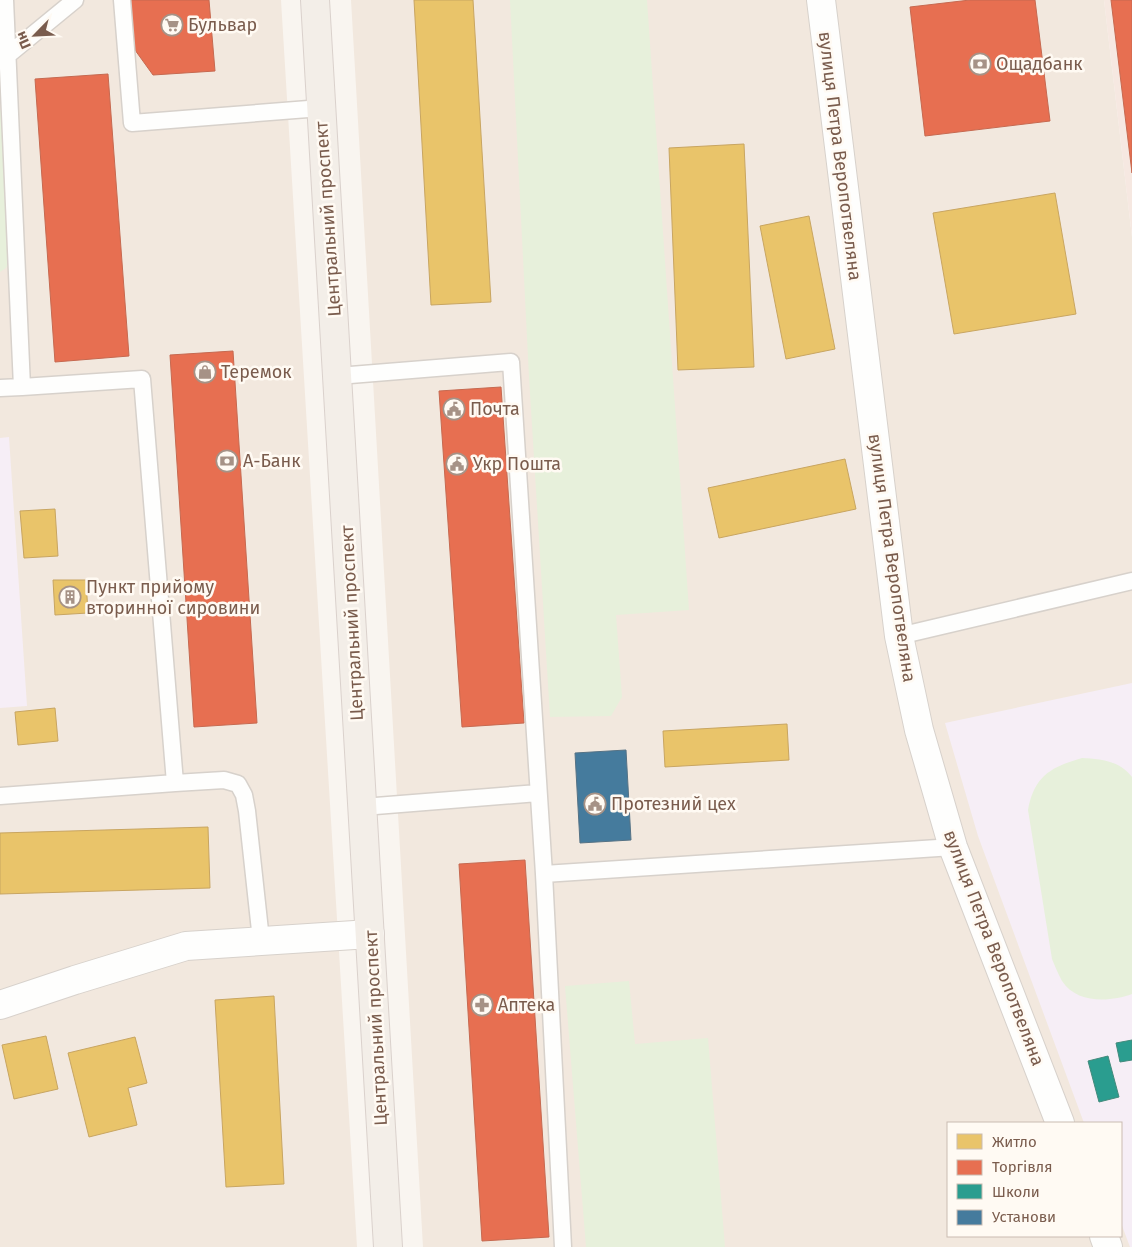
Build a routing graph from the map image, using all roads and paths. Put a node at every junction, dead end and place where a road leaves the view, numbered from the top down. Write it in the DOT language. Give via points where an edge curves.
graph roads {
  1 [pos="5,0"];
  2 [pos="75,0"];
  3 [pos="122,0"];
  4 [pos="315,0"];
  5 [pos="821,0"];
  6 [pos="8,55"];
  7 [pos="320,108"];
  8 [pos="338,376"];
  9 [pos="22,386"];
  10 [pos="0,388"];
  11 [pos="1132,581"];
  12 [pos="900,636"];
  13 [pos="175,783"];
  14 [pos="538,793"];
  15 [pos="0,796"];
  16 [pos="363,807"];
  17 [pos="953,847"];
  18 [pos="544,874"];
  19 [pos="370,934"];
  20 [pos="261,940"];
  21 [pos="0,1005"];
  22 [pos="1060,1122"];
  23 [pos="388,1247"];
  24 [pos="562,1247"];
  1 -- 6 [label="lane"];
  2 -- 6 [label="lane"];
  3 -- 7 [label="lane" via="132,123"];
  4 -- 7 [label="main road, Центральний проспект"];
  5 -- 12 [label="street, вулиця Петра Веропотвеляна"];
  6 -- 9 [label="lane"];
  7 -- 8 [label="main road, Центральний проспект"];
  8 -- 14 [label="lane" via="511,362"];
  8 -- 16 [label="main road, Центральний проспект"];
  9 -- 10 [label="lane"];
  9 -- 13 [label="lane" via="142,379"];
  11 -- 12 [label="lane"];
  12 -- 17 [label="street, вулиця Петра Веропотвеляна" via="920,730"];
  13 -- 15 [label="lane"];
  13 -- 20 [label="lane" via="224,780 238,784 247,811"];
  14 -- 16 [label="lane"];
  14 -- 18 [label="lane"];
  16 -- 19 [label="main road, Центральний проспект"];
  17 -- 18 [label="lane"];
  17 -- 22 [label="street, вулиця Петра Веропотвеляна"];
  18 -- 24 [label="lane"];
  19 -- 20 [label="street"];
  19 -- 23 [label="main road, Центральний проспект"];
  20 -- 21 [label="street" via="186,946"];
}
